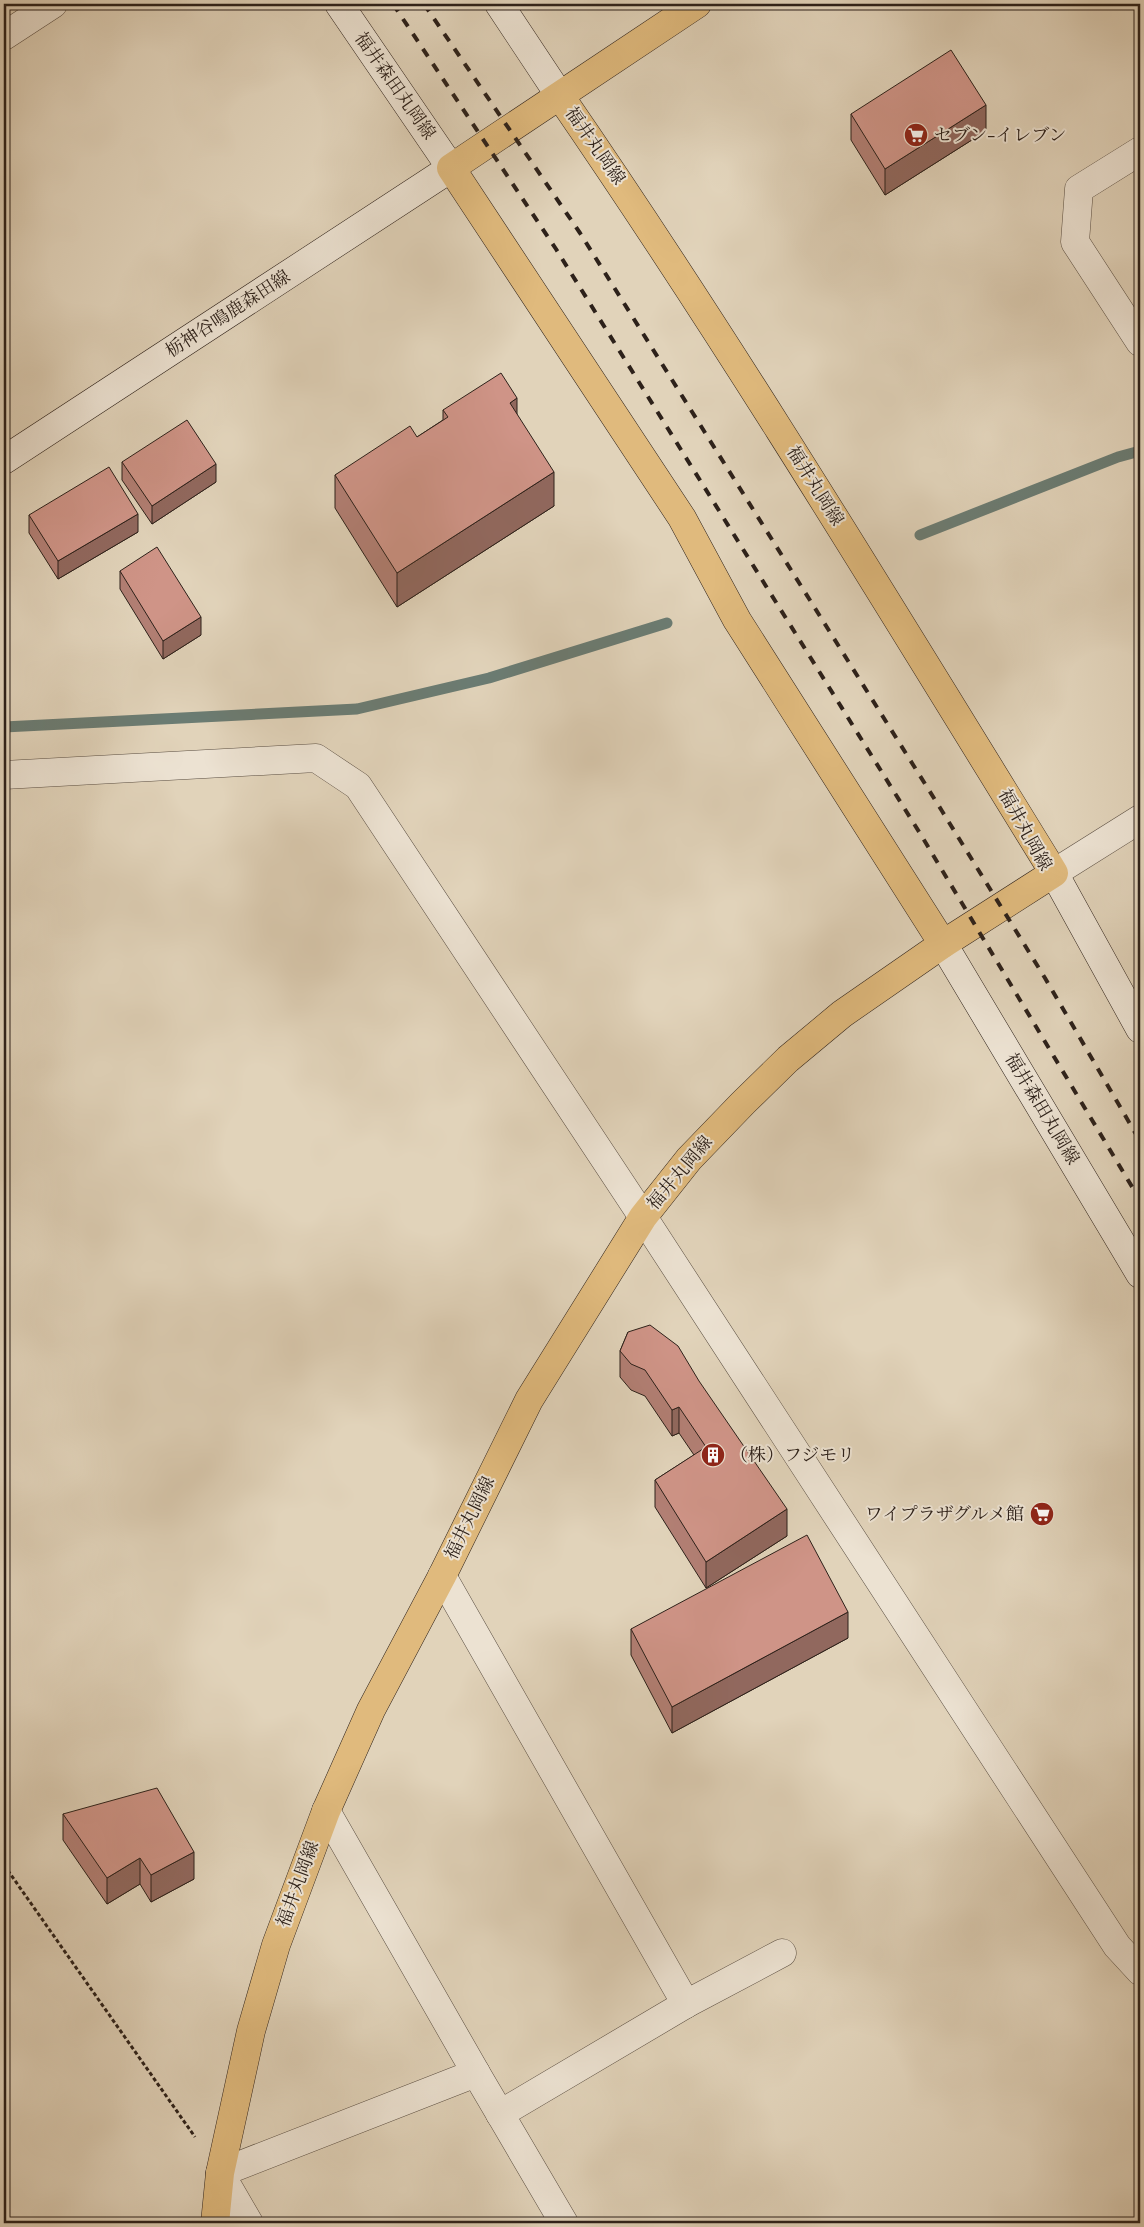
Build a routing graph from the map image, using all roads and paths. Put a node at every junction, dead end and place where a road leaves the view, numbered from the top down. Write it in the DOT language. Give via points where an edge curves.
graph roads {
  1 [pos="53,4"];
  2 [pos="338,4"];
  3 [pos="499,4"];
  4 [pos="697,4"];
  5 [pos="4,36"];
  6 [pos="560,96"];
  7 [pos="1140,151"];
  8 [pos="451,168"];
  9 [pos="1140,342"];
  10 [pos="4,460"];
  11 [pos="4,775"];
  12 [pos="1140,819"];
  13 [pos="1054,873"];
  14 [pos="943,944"];
  15 [pos="1140,1028"];
  16 [pos="643,1217"];
  17 [pos="1140,1274"];
  18 [pos="442,1576"];
  19 [pos="326,1811"];
  20 [pos="4,1866"];
  21 [pos="782,1953"];
  22 [pos="1140,1971"];
  23 [pos="686,2004"];
  24 [pos="476,2073"];
  25 [pos="500,2114"];
  26 [pos="220,2173"];
  27 [pos="560,2222"];
  28 [pos="215,2223"];
  29 [pos="249,2223"];
  1 -- 5 [label="street"];
  2 -- 8 [label="street, 福井森田丸岡線"];
  3 -- 6 [label="street"];
  4 -- 6 [label="main road"];
  6 -- 8 [label="main road, 福井丸岡線"];
  6 -- 13 [label="main road, 福井丸岡線" via="646,220 844,531"];
  7 -- 9 [label="street" via="1079,189 1075,242"];
  8 -- 10 [label="street, 栃神谷鳴鹿森田線"];
  8 -- 14 [label="main road" via="682,518 738,620"];
  11 -- 16 [label="street" via="316,758 358,786"];
  12 -- 13 [label="street"];
  13 -- 14 [label="main road, 福井丸岡線"];
  13 -- 15 [label="street"];
  14 -- 16 [label="main road, 福井丸岡線" via="842,1014 788,1059 689,1158"];
  14 -- 17 [label="street, 福井森田丸岡線"];
  16 -- 18 [label="main road, 福井丸岡線" via="528,1400"];
  16 -- 22 [label="street" via="1117,1946"];
  18 -- 19 [label="main road, 福井丸岡線" via="371,1710"];
  18 -- 23 [label="street"];
  19 -- 24 [label="street"];
  19 -- 26 [label="main road, 福井丸岡線" via="276,1945 251,2031"];
  20 -- 26 [label="path"];
  21 -- 23 [label="street"];
  23 -- 25 [label="street"];
  24 -- 25 [label="street"];
  24 -- 26 [label="street"];
  25 -- 27 [label="street"];
  26 -- 28 [label="main road, 福井丸岡線"];
  26 -- 29 [label="street"];
}
